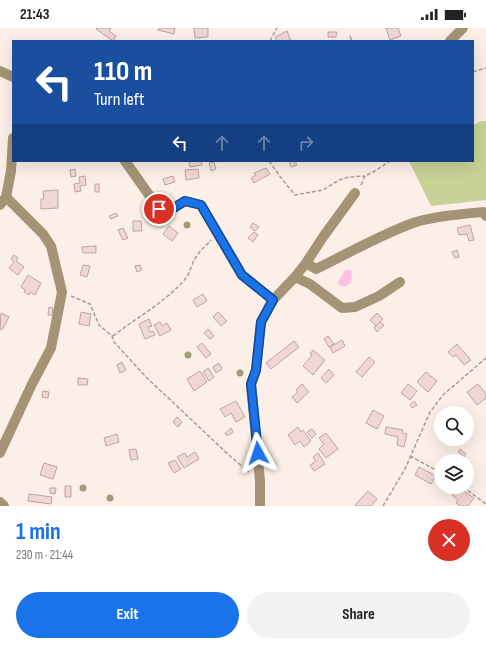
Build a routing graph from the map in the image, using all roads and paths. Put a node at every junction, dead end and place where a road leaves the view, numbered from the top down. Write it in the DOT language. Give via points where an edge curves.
graph roads {
  1 [pos="277,28"];
  2 [pos="463,28"];
  3 [pos="350,36"];
  4 [pos="271,40"];
  5 [pos="352,40"];
  6 [pos="451,40"];
  7 [pos="486,68"];
  8 [pos="0,71"];
  9 [pos="474,72"];
  10 [pos="12,76"];
  11 [pos="12,154"];
  12 [pos="126,162"];
  13 [pos="271,162"];
  14 [pos="388,162"];
  15 [pos="365,176"];
  16 [pos="355,193"];
  17 [pos="3,201"];
  18 [pos="486,216"];
  19 [pos="219,234"];
  20 [pos="306,263"];
  21 [pos="295,277"];
  22 [pos="400,282"];
  23 [pos="62,292"];
  24 [pos="273,300"];
  25 [pos="112,336"];
  26 [pos="486,358"];
  27 [pos="0,453"];
  28 [pos="410,456"];
  29 [pos="434,469"];
  30 [pos="260,481"];
  31 [pos="472,494"];
  32 [pos="0,502"];
  33 [pos="486,504"];
  34 [pos="4,506"];
  35 [pos="260,506"];
  36 [pos="383,506"];
  1 -- 4 [label="path"];
  2 -- 6 [label="street"];
  3 -- 5 [label="path"];
  7 -- 9 [label="path"];
  8 -- 10 [label="street"];
  11 -- 17 [label="street" via="11,171"];
  12 -- 19 [label="street" via="159,209 172,209 185,201 201,205"];
  13 -- 15 [label="path" via="295,195 323,190 349,177"];
  14 -- 15 [label="path"];
  15 -- 16 [label="path"];
  16 -- 20 [label="street"];
  17 -- 23 [label="street" via="43,234 51,246"];
  18 -- 20 [label="street" via="483,212 415,223 316,269"];
  19 -- 24 [label="street" via="242,275"];
  19 -- 25 [label="path" via="195,258 187,277 170,294"];
  20 -- 21 [label="street"];
  21 -- 22 [label="street" via="310,284 342,308 355,307 379,296"];
  21 -- 24 [label="street"];
  23 -- 25 [label="path" via="90,304 99,324"];
  23 -- 27 [label="street" via="51,348"];
  24 -- 30 [label="street" via="261,322 256,370 251,384"];
  25 -- 30 [label="path" via="114,342 147,378"];
  26 -- 28 [label="path" via="443,395 430,412"];
  28 -- 29 [label="path"];
  28 -- 36 [label="path"];
  30 -- 35 [label="street"];
  31 -- 33 [label="path"];
  32 -- 34 [label="street"];
}
